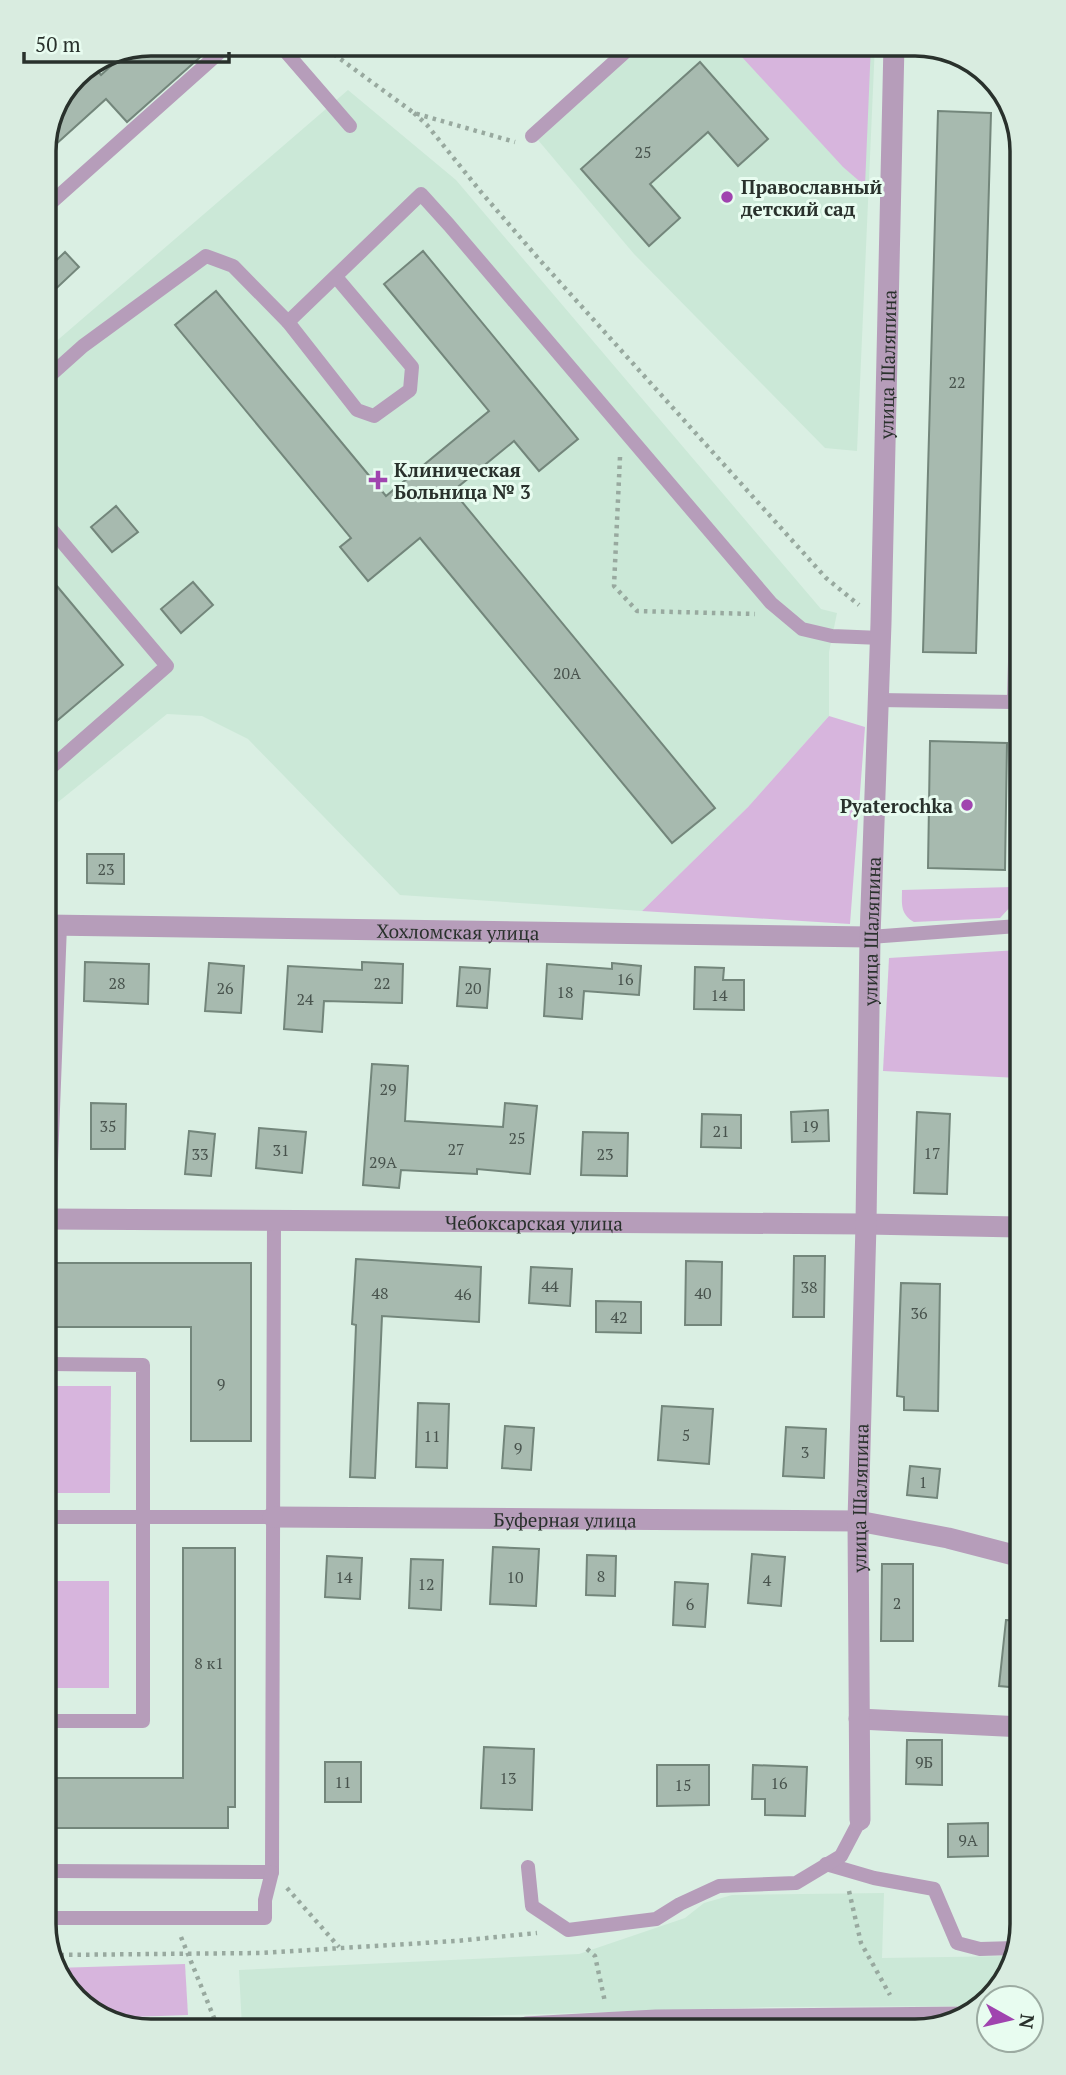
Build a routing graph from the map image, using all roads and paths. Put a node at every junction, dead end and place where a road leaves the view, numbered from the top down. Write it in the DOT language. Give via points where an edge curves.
graph roads {
  1 [pos="216,56"];
  2 [pos="290,56"];
  3 [pos="336,56"];
  4 [pos="621,56"];
  5 [pos="894,56"];
  6 [pos="414,113"];
  7 [pos="350,125"];
  8 [pos="533,136"];
  9 [pos="56,198"];
  10 [pos="336,277"];
  11 [pos="288,322"];
  12 [pos="56,370"];
  13 [pos="621,428"];
  14 [pos="56,535"];
  15 [pos="780,611"];
  16 [pos="881,631"];
  17 [pos="878,700"];
  18 [pos="1010,702"];
  19 [pos="56,763"];
  20 [pos="56,925"];
  21 [pos="1010,927"];
  22 [pos="870,937"];
  23 [pos="56,1219"];
  24 [pos="274,1220"];
  25 [pos="866,1224"];
  26 [pos="1010,1227"];
  27 [pos="56,1364"];
  28 [pos="56,1517"];
  29 [pos="143,1517"];
  30 [pos="273,1517"];
  31 [pos="858,1521"];
  32 [pos="1010,1554"];
  33 [pos="859,1719"];
  34 [pos="56,1721"];
  35 [pos="1010,1726"];
  36 [pos="860,1820"];
  37 [pos="826,1864"];
  38 [pos="528,1867"];
  39 [pos="844,1869"];
  40 [pos="56,1871"];
  41 [pos="272,1872"];
  42 [pos="174,1917"];
  43 [pos="56,1918"];
  44 [pos="568,1930"];
  45 [pos="340,1948"];
  46 [pos="1007,1948"];
  47 [pos="187,1954"];
  48 [pos="62,1955"];
  49 [pos="902,2017"];
  50 [pos="925,2018"];
  51 [pos="214,2019"];
  52 [pos="608,2019"];
  53 [pos="820,2019"];
  1 -- 9 [label="lane"];
  2 -- 7 [label="lane"];
  3 -- 6 [label="path"];
  4 -- 8 [label="lane"];
  5 -- 16 [label="street, улица Шаляпина"];
  6 -- 8 [label="path" via="516,142"];
  6 -- 16 [label="path" via="826,578"];
  10 -- 11 [label="lane"];
  10 -- 11 [label="lane" via="412,367 410,390 374,416 357,410"];
  10 -- 13 [label="lane" via="421,194"];
  11 -- 12 [label="lane" via="233,266 206,256"];
  13 -- 15 [label="lane"];
  13 -- 15 [label="path" via="614,586 637,611 762,615"];
  14 -- 19 [label="lane" via="167,666"];
  15 -- 16 [label="lane" via="802,629 832,635"];
  16 -- 17 [label="street, улица Шаляпина"];
  17 -- 18 [label="lane"];
  17 -- 22 [label="street, улица Шаляпина"];
  20 -- 22 [label="street, Хохломская улица"];
  21 -- 22 [label="lane"];
  22 -- 25 [label="street, улица Шаляпина"];
  23 -- 24 [label="street, Чебоксарская улица"];
  24 -- 25 [label="street, Чебоксарская улица"];
  24 -- 30 [label="lane"];
  25 -- 26 [label="street, Чебоксарская улица"];
  25 -- 31 [label="street, улица Шаляпина"];
  27 -- 29 [label="lane" via="143,1364"];
  28 -- 29 [label="lane"];
  29 -- 30 [label="lane"];
  29 -- 34 [label="lane" via="143,1721"];
  30 -- 31 [label="street, Буферная улица"];
  30 -- 41 [label="lane"];
  31 -- 32 [label="street, Буферная улица"];
  31 -- 33 [label="street, улица Шаляпина"];
  33 -- 35 [label="street"];
  33 -- 36 [label="street, улица Шаляпина"];
  36 -- 37 [label="lane" via="841,1856"];
  37 -- 39 [label="lane"];
  37 -- 44 [label="lane" via="796,1883 719,1886 656,1919"];
  38 -- 44 [label="lane" via="532,1906"];
  39 -- 46 [label="lane" via="934,1889 957,1943"];
  39 -- 49 [label="path" via="862,1943"];
  40 -- 41 [label="lane"];
  41 -- 42 [label="lane" via="265,1918"];
  41 -- 45 [label="path"];
  42 -- 43 [label="lane"];
  42 -- 47 [label="path"];
  44 -- 45 [label="path"];
  44 -- 52 [label="path" via="595,1956"];
  45 -- 47 [label="path"];
  47 -- 48 [label="path"];
  47 -- 51 [label="path"];
  49 -- 50 [label="street"];
  49 -- 53 [label="street"];
}
